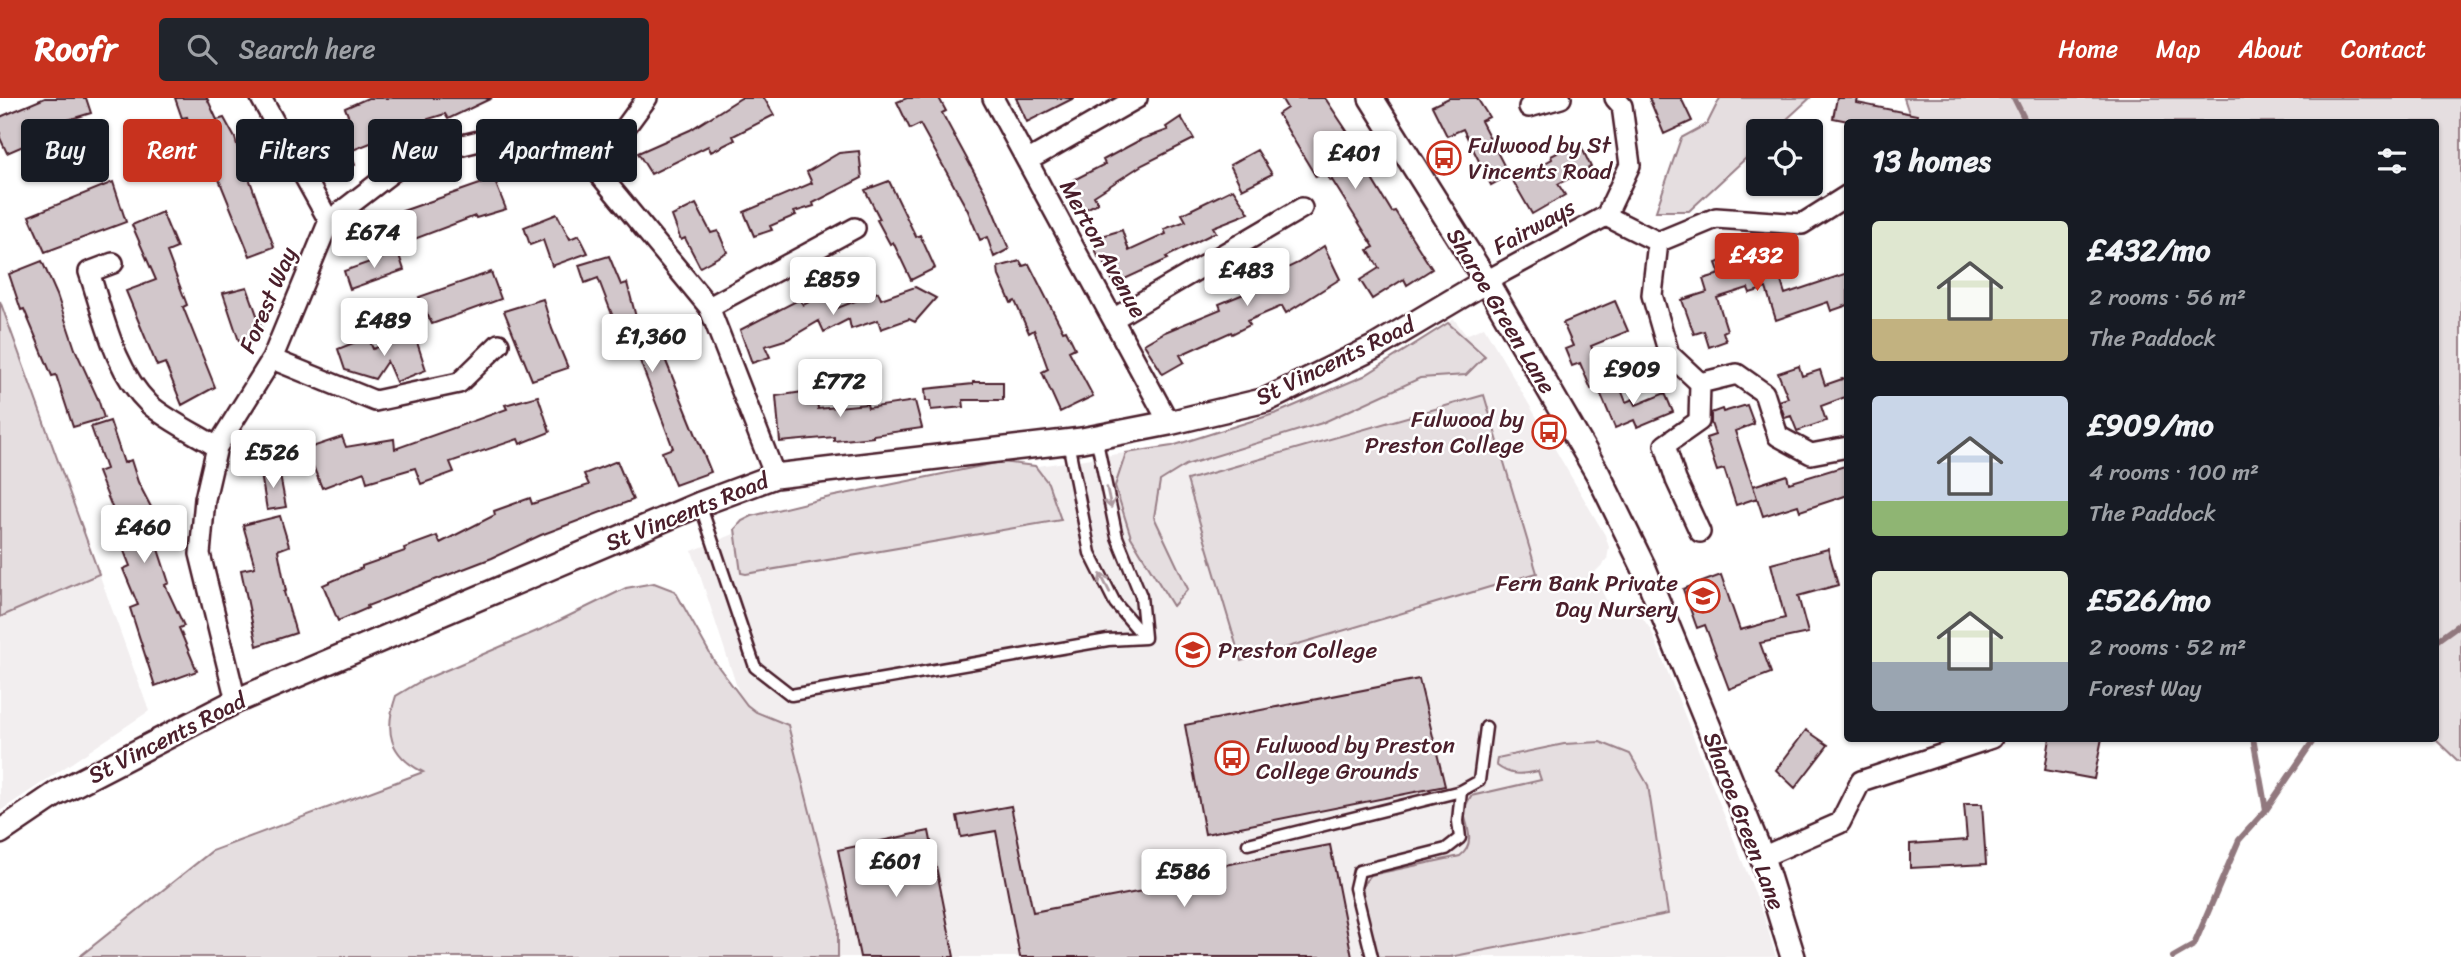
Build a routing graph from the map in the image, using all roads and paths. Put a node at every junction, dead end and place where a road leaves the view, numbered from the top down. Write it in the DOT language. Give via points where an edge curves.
graph roads {
  1 [pos="261,98"];
  2 [pos="647,98"];
  3 [pos="993,98"];
  4 [pos="1137,98"];
  5 [pos="1371,98"];
  6 [pos="1561,98"];
  7 [pos="1615,98"];
  8 [pos="1529,107"];
  9 [pos="632,119"];
  10 [pos="476,142"];
  11 [pos="1027,161"];
  12 [pos="606,182"];
  13 [pos="1844,198"];
  14 [pos="1301,208"];
  15 [pos="1606,216"];
  16 [pos="328,221"];
  17 [pos="855,228"];
  18 [pos="1658,242"];
  19 [pos="113,263"];
  20 [pos="1486,281"];
  21 [pos="709,307"];
  22 [pos="1113,318"];
  23 [pos="499,344"];
  24 [pos="272,359"];
  25 [pos="1700,383"];
  26 [pos="1170,423"];
  27 [pos="1096,438"];
  28 [pos="1068,442"];
  29 [pos="217,447"];
  30 [pos="1844,448"];
  31 [pos="775,476"];
  32 [pos="700,504"];
  33 [pos="1700,531"];
  34 [pos="1145,638"];
  35 [pos="236,701"];
  36 [pos="1486,727"];
  37 [pos="1980,742"];
  38 [pos="1461,792"];
  39 [pos="1,829"];
  40 [pos="1248,844"];
  41 [pos="1762,857"];
  42 [pos="1372,957"];
  43 [pos="1793,957"];
  1 -- 16 [label="street"];
  2 -- 9 [label="street"];
  3 -- 11 [label="street, Merton Avenue"];
  4 -- 11 [label="street"];
  5 -- 20 [label="street, Sharoe Green Lane"];
  6 -- 8 [label="street"];
  7 -- 15 [label="street, Fairways" via="1622,106 1630,165"];
  10 -- 16 [label="street" via="412,157"];
  11 -- 22 [label="street, Merton Avenue"];
  12 -- 21 [label="street"];
  13 -- 18 [label="street" via="1802,224 1716,218"];
  14 -- 22 [label="street"];
  15 -- 18 [label="street"];
  15 -- 20 [label="street, Fairways"];
  16 -- 24 [label="street, Forest Way"];
  17 -- 21 [label="street"];
  18 -- 25 [label="street" via="1652,295 1669,354"];
  19 -- 29 [label="street" via="89,272 129,380 150,405"];
  20 -- 26 [label="street, St Vincents Road" via="1375,347 1266,400"];
  20 -- 41 [label="street, Sharoe Green Lane" via="1598,474 1643,566"];
  21 -- 31 [label="street"];
  22 -- 26 [label="street, Merton Avenue"];
  23 -- 24 [label="street" via="459,383 376,401"];
  24 -- 29 [label="street, Forest Way"];
  25 -- 30 [label="street" via="1737,374 1764,393 1778,436 1811,454"];
  25 -- 33 [label="street" via="1699,421 1665,445"];
  26 -- 27 [label="street, St Vincents Road"];
  27 -- 28 [label="street, St Vincents Road"];
  27 -- 34 [label="lane, one-way" via="1117,537 1141,596"];
  28 -- 31 [label="street, St Vincents Road"];
  34 -- 28 [label="lane, one-way" via="1115,603 1090,553"];
  29 -- 35 [label="street, Forest Way" via="205,499 200,554"];
  31 -- 32 [label="street, St Vincents Road"];
  32 -- 34 [label="lane" via="755,667 791,695 1108,640"];
  32 -- 35 [label="street, St Vincents Road"];
  35 -- 39 [label="street, St Vincents Road" via="56,794"];
  36 -- 38 [label="lane" via="1479,781"];
  37 -- 41 [label="street" via="1861,781 1840,823"];
  38 -- 40 [label="lane"];
  38 -- 42 [label="lane" via="1460,838 1446,849 1359,871 1355,888"];
  41 -- 43 [label="street, Sharoe Green Lane"];
}
